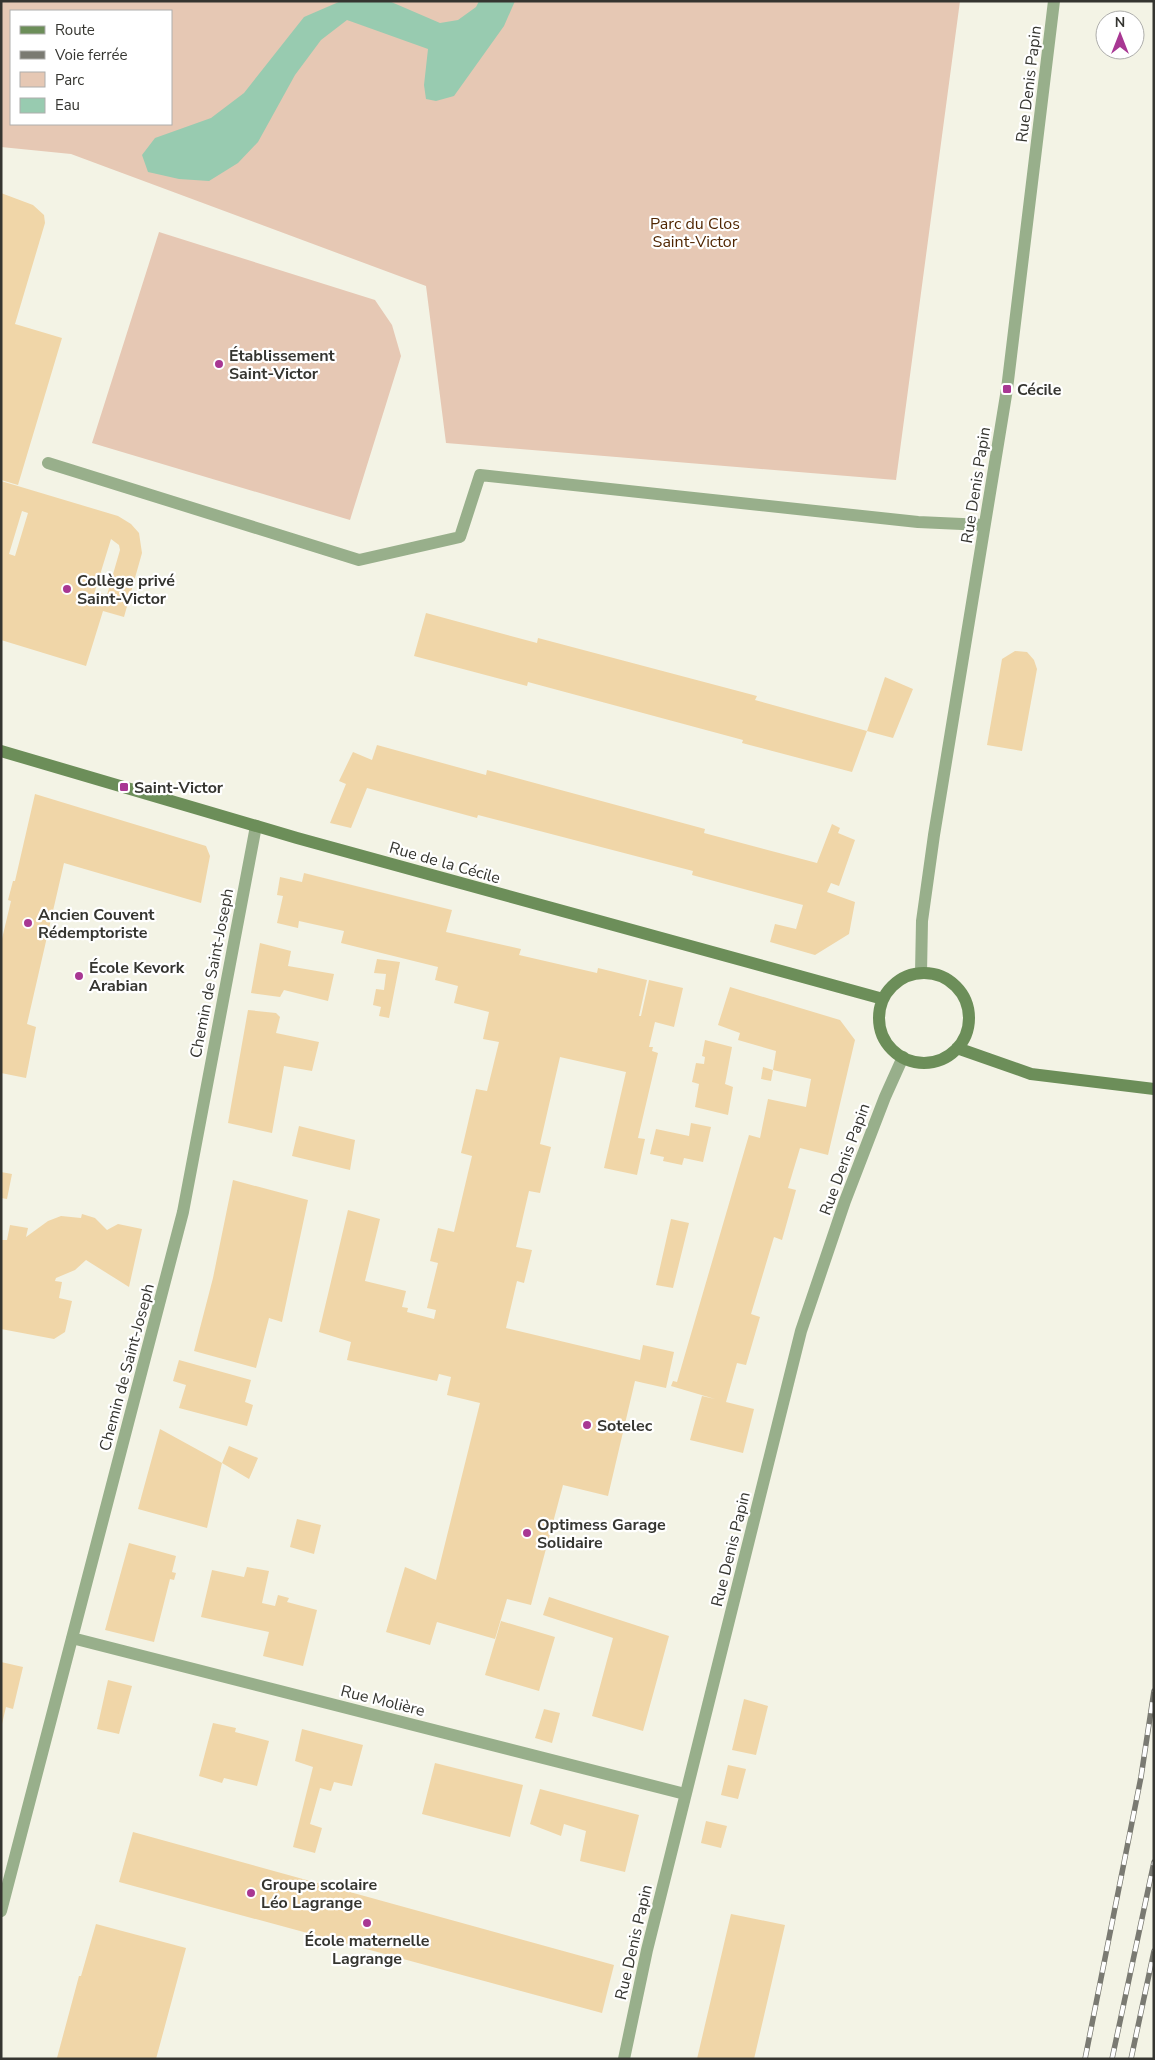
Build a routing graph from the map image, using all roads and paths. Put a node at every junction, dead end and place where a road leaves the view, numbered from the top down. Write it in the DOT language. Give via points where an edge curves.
graph roads {
  1 [pos="1054,1"];
  2 [pos="48,463"];
  3 [pos="984,525"];
  4 [pos="1,751"];
  5 [pos="256,826"];
  6 [pos="921,972"];
  7 [pos="883,999"];
  8 [pos="957,1048"];
  9 [pos="903,1058"];
  10 [pos="1154,1089"];
  11 [pos="72,1638"];
  12 [pos="685,1794"];
  13 [pos="1,1911"];
  14 [pos="624,2059"];
  1 -- 3 [label="street, Rue Denis Papin" via="1007,389"];
  2 -- 3 [label="street" via="359,560 460,537 480,475 918,522"];
  3 -- 6 [label="street, Rue Denis Papin" via="922,921"];
  4 -- 5 [label="street, Rue de la Cécile"];
  5 -- 7 [label="street, Rue de la Cécile"];
  5 -- 11 [label="street, Chemin de Saint-Joseph" via="183,1212"];
  6 -- 7 [label="street" via="905,976 892,985"];
  6 -- 8 [label="street" via="938,975 954,984 964,998 969,1015 967,1033"];
  7 -- 9 [label="street" via="879,1015 881,1032 890,1047"];
  8 -- 9 [label="street" via="932,1062"];
  8 -- 10 [label="street" via="1031,1074"];
  9 -- 12 [label="street, Rue Denis Papin" via="845,1201 801,1330"];
  11 -- 12 [label="street, Rue Molière"];
  11 -- 13 [label="street, Chemin de Saint-Joseph"];
  12 -- 14 [label="street, Rue Denis Papin"];
}
